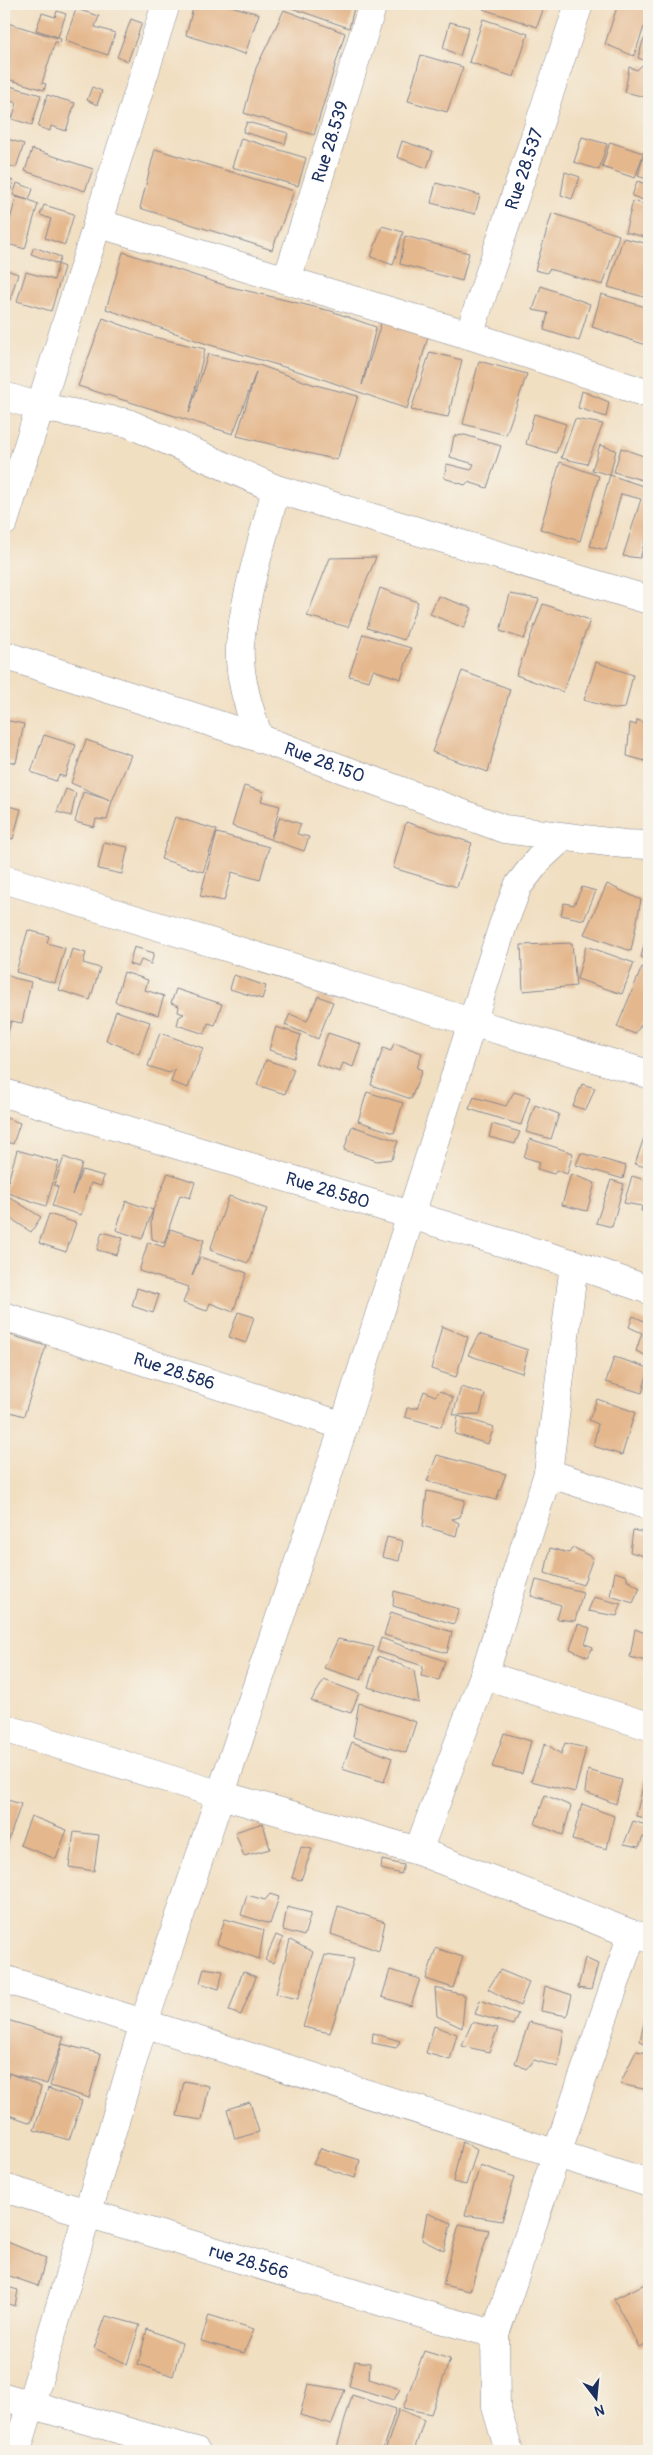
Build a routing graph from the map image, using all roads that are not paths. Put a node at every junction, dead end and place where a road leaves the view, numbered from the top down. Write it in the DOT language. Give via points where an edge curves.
graph roads {
  1 [pos="166,4"];
  2 [pos="374,4"];
  3 [pos="579,4"];
  4 [pos="97,223"];
  5 [pos="286,280"];
  6 [pos="469,335"];
  7 [pos="649,394"];
  8 [pos="4,396"];
  9 [pos="40,407"];
  10 [pos="276,489"];
  11 [pos="4,522"];
  12 [pos="649,600"];
  13 [pos="4,655"];
  14 [pos="259,738"];
  15 [pos="562,837"];
  16 [pos="649,845"];
  17 [pos="4,879"];
  18 [pos="471,1022"];
  19 [pos="649,1074"];
  20 [pos="4,1093"];
  21 [pos="410,1216"];
  22 [pos="574,1264"];
  23 [pos="649,1290"];
  24 [pos="4,1316"];
  25 [pos="344,1426"];
  26 [pos="548,1473"];
  27 [pos="649,1506"];
  28 [pos="484,1674"];
  29 [pos="649,1726"];
  30 [pos="4,1728"];
  31 [pos="220,1796"];
  32 [pos="418,1851"];
  33 [pos="641,1936"];
  34 [pos="4,1979"];
  35 [pos="144,2023"];
  36 [pos="557,2154"];
  37 [pos="649,2182"];
  38 [pos="4,2188"];
  39 [pos="89,2214"];
  40 [pos="495,2334"];
  41 [pos="4,2396"];
  42 [pos="32,2406"];
  43 [pos="17,2451"];
  44 [pos="196,2451"];
  45 [pos="509,2451"];
  1 -- 4 [label="street"];
  2 -- 5 [label="street, Rue 28.539"];
  3 -- 6 [label="street, Rue 28.537"];
  4 -- 5 [label="street"];
  4 -- 9 [label="street"];
  5 -- 6 [label="street"];
  6 -- 7 [label="street"];
  8 -- 9 [label="street"];
  9 -- 10 [label="street" via="128,423"];
  9 -- 11 [label="street"];
  10 -- 12 [label="street"];
  10 -- 14 [label="street" via="250,586 240,646 245,694"];
  13 -- 14 [label="street, Rue 28.150"];
  14 -- 15 [label="street, Rue 28.150" via="504,829"];
  15 -- 16 [label="street, Rue 28.150"];
  15 -- 18 [label="street" via="518,886"];
  17 -- 18 [label="street"];
  18 -- 19 [label="street"];
  18 -- 21 [label="street"];
  20 -- 21 [label="street, Rue 28.580"];
  21 -- 22 [label="street, Rue 28.580"];
  21 -- 25 [label="street"];
  22 -- 23 [label="street, Rue 28.580"];
  22 -- 26 [label="street"];
  24 -- 25 [label="street, Rue 28.586"];
  25 -- 31 [label="street"];
  26 -- 27 [label="street"];
  26 -- 28 [label="street"];
  28 -- 29 [label="street"];
  28 -- 32 [label="street"];
  30 -- 31 [label="street"];
  31 -- 32 [label="street"];
  31 -- 35 [label="street"];
  32 -- 33 [label="street"];
  33 -- 36 [label="street"];
  34 -- 35 [label="street"];
  35 -- 36 [label="street"];
  35 -- 39 [label="street"];
  36 -- 37 [label="street"];
  36 -- 40 [label="street"];
  38 -- 39 [label="street, rue 28.566"];
  39 -- 40 [label="street, rue 28.566"];
  39 -- 42 [label="street"];
  40 -- 45 [label="street" via="496,2407"];
  41 -- 42 [label="street"];
  42 -- 43 [label="street"];
  42 -- 44 [label="street"];
}
